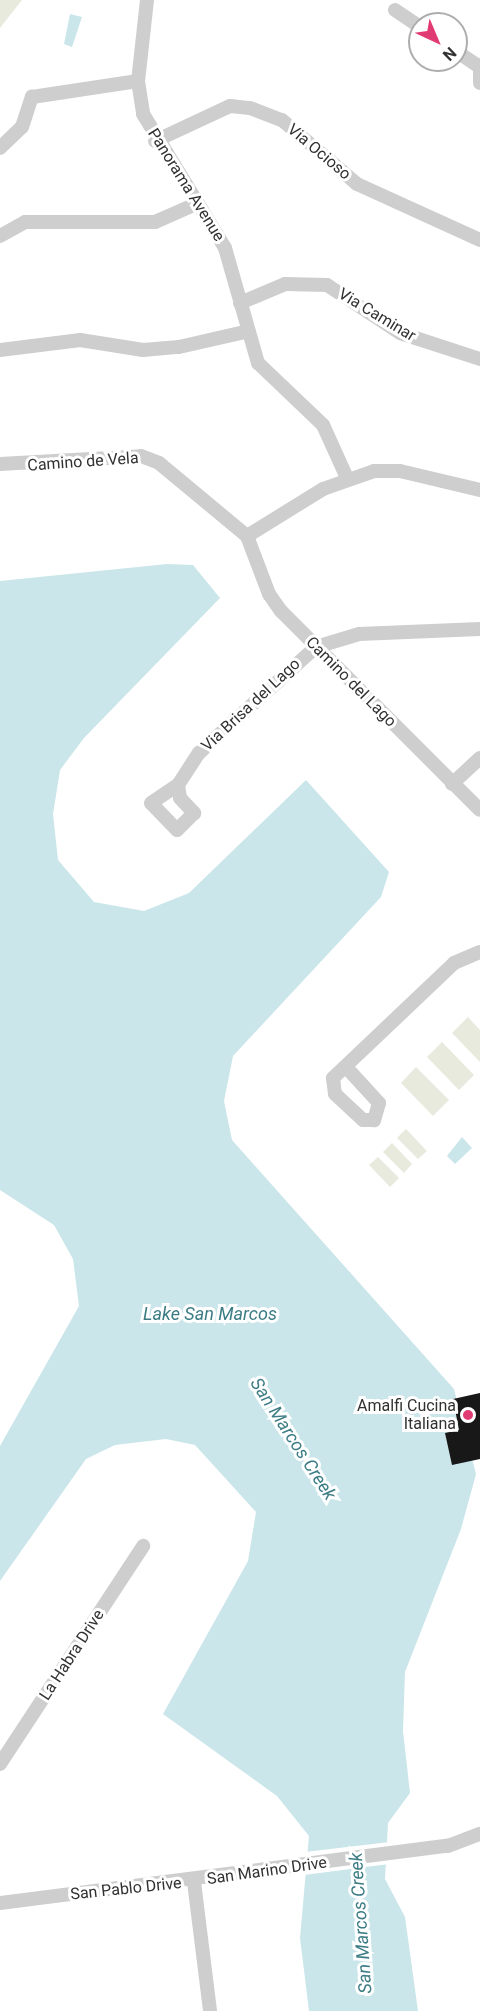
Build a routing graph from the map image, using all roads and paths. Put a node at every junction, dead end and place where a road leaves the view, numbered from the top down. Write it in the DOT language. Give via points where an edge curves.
graph roads {
  1 [pos="147,0"];
  2 [pos="395,10"];
  3 [pos="408,19"];
  4 [pos="479,65"];
  5 [pos="138,81"];
  6 [pos="480,83"];
  7 [pos="155,141"];
  8 [pos="0,148"];
  9 [pos="196,204"];
  10 [pos="0,236"];
  11 [pos="480,240"];
  12 [pos="240,303"];
  13 [pos="245,332"];
  14 [pos="0,350"];
  15 [pos="480,359"];
  16 [pos="0,464"];
  17 [pos="347,478"];
  18 [pos="480,490"];
  19 [pos="247,536"];
  20 [pos="480,629"];
  21 [pos="316,647"];
  22 [pos="480,758"];
  23 [pos="452,784"];
  24 [pos="178,785"];
  25 [pos="480,810"];
  26 [pos="480,952"];
  27 [pos="346,1067"];
  28 [pos="143,1546"];
  29 [pos="0,1764"];
  30 [pos="480,1834"];
  31 [pos="194,1882"];
  32 [pos="0,1903"];
  33 [pos="210,2011"];
  1 -- 5 [label="street, Panorama Avenue"];
  2 -- 3 [label="street"];
  4 -- 6 [label="street"];
  5 -- 7 [label="street, Panorama Avenue" via="143,114"];
  5 -- 8 [label="street" via="32,96 22,127"];
  7 -- 9 [label="street, Panorama Avenue"];
  7 -- 11 [label="street, Via Ocioso" via="230,106 250,108 282,120 357,184"];
  9 -- 10 [label="street" via="155,222 25,222"];
  9 -- 12 [label="street, Panorama Avenue" via="225,248"];
  12 -- 13 [label="street, Panorama Avenue"];
  12 -- 15 [label="street, Via Caminar" via="285,284 327,285 400,333"];
  13 -- 14 [label="street" via="170,348 80,340"];
  13 -- 17 [label="street, Panorama Avenue" via="265,371 323,425"];
  16 -- 19 [label="street, Camino de Vela" via="141,456 159,463"];
  17 -- 18 [label="street" via="400,471"];
  17 -- 19 [label="street"];
  19 -- 21 [label="street, Camino del Lago" via="269,594"];
  20 -- 21 [label="street, Via Brisa del Lago" via="359,634"];
  21 -- 23 [label="street, Camino del Lago"];
  21 -- 24 [label="street, Via Brisa del Lago" via="199,753"];
  22 -- 23 [label="street"];
  23 -- 25 [label="street, Camino del Lago"];
  26 -- 27 [label="street" via="454,963"];
  28 -- 29 [label="street, La Habra Drive"];
  30 -- 31 [label="street, San Marino Drive" via="448,1846"];
  31 -- 32 [label="street, San Pablo Drive"];
  31 -- 33 [label="street, San Pablo Drive"];
}
